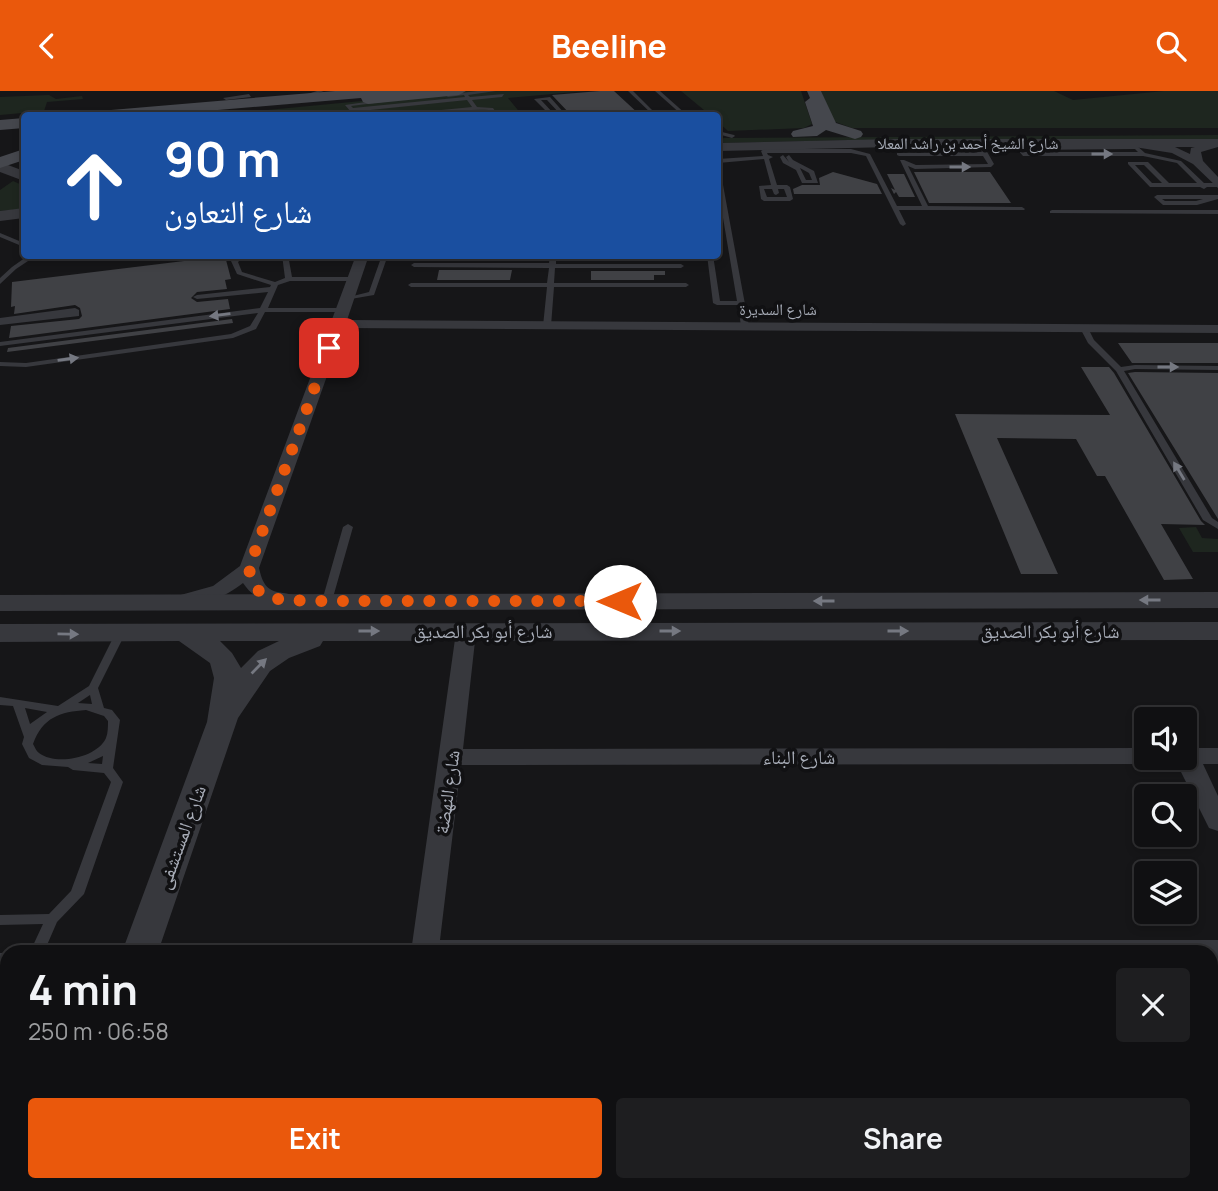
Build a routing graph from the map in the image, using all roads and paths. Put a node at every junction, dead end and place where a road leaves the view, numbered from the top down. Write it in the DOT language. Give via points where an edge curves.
graph roads {
  1 [pos="226,91"];
  2 [pos="322,91"];
  3 [pos="387,91"];
  4 [pos="496,91"];
  5 [pos="630,91"];
  6 [pos="657,91"];
  7 [pos="809,91"];
  8 [pos="814,91"];
  9 [pos="464,94"];
  10 [pos="295,99"];
  11 [pos="239,101"];
  12 [pos="475,108"];
  13 [pos="138,112"];
  14 [pos="203,112"];
  15 [pos="455,112"];
  16 [pos="494,112"];
  17 [pos="549,112"];
  18 [pos="560,112"];
  19 [pos="652,112"];
  20 [pos="682,112"];
  21 [pos="21,123"];
  22 [pos="0,125"];
  23 [pos="1218,133"];
  24 [pos="799,134"];
  25 [pos="855,134"];
  26 [pos="722,136"];
  27 [pos="1017,143"];
  28 [pos="1127,143"];
  29 [pos="1218,144"];
  30 [pos="721,147"];
  31 [pos="896,148"];
  32 [pos="982,149"];
  33 [pos="766,150"];
  34 [pos="21,155"];
  35 [pos="869,156"];
  36 [pos="786,157"];
  37 [pos="721,160"];
  38 [pos="1197,162"];
  39 [pos="904,163"];
  40 [pos="0,164"];
  41 [pos="21,174"];
  42 [pos="1167,185"];
  43 [pos="1202,185"];
  44 [pos="1218,185"];
  45 [pos="774,187"];
  46 [pos="721,196"];
  47 [pos="1217,198"];
  48 [pos="778,199"];
  49 [pos="895,208"];
  50 [pos="926,208"];
  51 [pos="1022,209"];
  52 [pos="1052,212"];
  53 [pos="1218,212"];
  54 [pos="21,213"];
  55 [pos="0,216"];
  56 [pos="903,224"];
  57 [pos="0,235"];
  58 [pos="21,244"];
  59 [pos="28,259"];
  60 [pos="237,259"];
  61 [pos="286,259"];
  62 [pos="362,259"];
  63 [pos="384,259"];
  64 [pos="553,259"];
  65 [pos="711,259"];
  66 [pos="414,265"];
  67 [pos="552,265"];
  68 [pos="681,265"];
  69 [pos="289,279"];
  70 [pos="354,279"];
  71 [pos="0,282"];
  72 [pos="411,285"];
  73 [pos="551,285"];
  74 [pos="686,285"];
  75 [pos="274,286"];
  76 [pos="197,297"];
  77 [pos="741,303"];
  78 [pos="263,310"];
  79 [pos="342,311"];
  80 [pos="0,321"];
  81 [pos="547,326"];
  82 [pos="745,326"];
  83 [pos="1084,328"];
  84 [pos="1218,329"];
  85 [pos="0,344"];
  86 [pos="0,364"];
  87 [pos="1218,367"];
  88 [pos="1119,370"];
  89 [pos="1218,526"];
  90 [pos="348,527"];
  91 [pos="249,568"];
  92 [pos="1183,600"];
  93 [pos="1218,600"];
  94 [pos="317,601"];
  95 [pos="0,603"];
  96 [pos="108,604"];
  97 [pos="0,612"];
  98 [pos="336,631"];
  99 [pos="944,631"];
  100 [pos="1218,631"];
  101 [pos="466,632"];
  102 [pos="0,633"];
  103 [pos="120,634"];
  104 [pos="187,634"];
  105 [pos="93,688"];
  106 [pos="0,701"];
  107 [pos="18,703"];
  108 [pos="99,709"];
  109 [pos="61,710"];
  110 [pos="222,722"];
  111 [pos="28,734"];
  112 [pos="112,738"];
  113 [pos="1218,756"];
  114 [pos="452,757"];
  115 [pos="1134,757"];
  116 [pos="1197,757"];
  117 [pos="64,765"];
  118 [pos="107,769"];
  119 [pos="1192,770"];
  120 [pos="1218,822"];
  121 [pos="52,919"];
  122 [pos="0,920"];
  123 [pos="40,945"];
  124 [pos="142,945"];
  125 [pos="426,945"];
  1 -- 11 [label="lane"];
  2 -- 10 [label="lane"];
  3 -- 10 [label="main road"];
  4 -- 9 [label="lane" via="502,96"];
  5 -- 19 [label="lane"];
  6 -- 20 [label="lane"];
  7 -- 24 [label="main road" via="821,126"];
  8 -- 25 [label="main road" via="829,126"];
  9 -- 9 [label="lane" via="351,110 348,105"];
  9 -- 11 [label="main road"];
  9 -- 12 [label="lane"];
  10 -- 11 [label="main road"];
  11 -- 13 [label="main road"];
  11 -- 14 [label="main road"];
  12 -- 15 [label="lane"];
  12 -- 16 [label="lane"];
  17 -- 18 [label="lane" via="537,99 548,98"];
  21 -- 22 [label="main road"];
  23 -- 25 [label="street, شارع الشيخ أحمد بن راشد المعلا"];
  24 -- 25 [label="street, شارع الشيخ أحمد بن راشد المعلا"];
  24 -- 26 [label="street, شارع الشيخ أحمد بن راشد المعلا"];
  27 -- 28 [label="street, شارع الشيخ أحمد بن راشد المعلا"];
  27 -- 32 [label="street, شارع الشيخ أحمد بن راشد المعلا"];
  27 -- 43 [label="lane" via="1023,154 1143,154 1179,162"];
  28 -- 29 [label="street, شارع الشيخ أحمد بن راشد المعلا"];
  28 -- 38 [label="street" via="1175,150"];
  29 -- 38 [label="street" via="1195,151"];
  30 -- 33 [label="street, شارع الشيخ أحمد بن راشد المعلا"];
  31 -- 32 [label="street, شارع الشيخ أحمد بن راشد المعلا"];
  31 -- 33 [label="street, شارع الشيخ أحمد بن راشد المعلا"];
  31 -- 39 [label="lane"];
  39 -- 32 [label="lane, one-way" via="983,167 991,164"];
  33 -- 35 [label="lane" via="856,151"];
  33 -- 36 [label="lane"];
  33 -- 37 [label="lane"];
  33 -- 45 [label="lane"];
  34 -- 40 [label="main road"];
  35 -- 36 [label="lane"];
  35 -- 49 [label="lane"];
  36 -- 36 [label="lane" via="785,162 798,169 804,182 816,183 812,172"];
  38 -- 44 [label="street"];
  39 -- 50 [label="lane"];
  40 -- 41 [label="street"];
  42 -- 42 [label="lane" via="1146,163 1130,163 1150,185"];
  42 -- 43 [label="lane"];
  43 -- 44 [label="lane"];
  43 -- 47 [label="lane"];
  45 -- 48 [label="lane"];
  45 -- 48 [label="lane" via="787,187 790,199"];
  45 -- 48 [label="lane" via="761,187 764,199"];
  46 -- 77 [label="lane"];
  47 -- 47 [label="lane" via="1163,203 1157,197"];
  49 -- 50 [label="lane"];
  49 -- 56 [label="lane"];
  50 -- 51 [label="lane"];
  52 -- 53 [label="lane"];
  54 -- 55 [label="street"];
  57 -- 58 [label="lane"];
  59 -- 71 [label="lane"];
  60 -- 75 [label="lane" via="239,273"];
  61 -- 69 [label="lane"];
  62 -- 70 [label="street"];
  63 -- 79 [label="lane" via="372,294"];
  64 -- 67 [label="lane"];
  65 -- 77 [label="lane" via="717,303"];
  66 -- 67 [label="lane"];
  67 -- 68 [label="lane"];
  67 -- 73 [label="lane"];
  69 -- 70 [label="lane"];
  69 -- 75 [label="lane"];
  70 -- 79 [label="street"];
  72 -- 73 [label="lane"];
  73 -- 74 [label="lane"];
  73 -- 81 [label="lane"];
  75 -- 76 [label="lane"];
  75 -- 78 [label="lane"];
  77 -- 82 [label="lane"];
  78 -- 79 [label="lane"];
  78 -- 85 [label="lane, one-way"];
  86 -- 78 [label="lane, one-way" via="26,365 233,335 253,327"];
  79 -- 81 [label="street, شارع السديرة"];
  79 -- 91 [label="street"];
  80 -- 80 [label="lane" via="75,310 76,314"];
  81 -- 82 [label="street, شارع السديرة"];
  82 -- 83 [label="street, شارع السديرة"];
  83 -- 84 [label="street, شارع السديرة"];
  83 -- 88 [label="lane"];
  88 -- 87 [label="lane, one-way"];
  89 -- 88 [label="lane, one-way" via="1208,520"];
  90 -- 94 [label="lane"];
  91 -- 94 [label="street" via="251,585 260,593"];
  91 -- 96 [label="street" via="230,586 207,596"];
  92 -- 93 [label="street, شارع أبو بكر الصديق"];
  92 -- 94 [label="street, شارع أبو بكر الصديق, one-way"];
  92 -- 99 [label="street" via="1202,611 1204,620 1065,622"];
  94 -- 96 [label="street, شارع أبو بكر الصديق"];
  95 -- 96 [label="street, شارع أبو بكر الصديق"];
  96 -- 97 [label="street"];
  98 -- 101 [label="street, شارع أبو بكر الصديق, one-way"];
  98 -- 104 [label="street, شارع أبو بكر الصديق"];
  110 -- 98 [label="street, شارع المستشفى, one-way" via="259,662 282,648"];
  99 -- 100 [label="street, شارع أبو بكر الصديق"];
  101 -- 99 [label="street, شارع أبو بكر الصديق, one-way"];
  101 -- 114 [label="street, شارع النهضة"];
  102 -- 103 [label="street, شارع أبو بكر الصديق, one-way"];
  103 -- 104 [label="street, شارع أبو بكر الصديق"];
  103 -- 105 [label="lane"];
  104 -- 110 [label="street, شارع المستشفى" via="223,657 229,685"];
  105 -- 108 [label="lane"];
  105 -- 109 [label="lane"];
  106 -- 107 [label="lane"];
  107 -- 109 [label="lane"];
  107 -- 111 [label="lane"];
  108 -- 109 [label="lane"];
  108 -- 112 [label="lane" via="114,720"];
  109 -- 111 [label="lane"];
  110 -- 124 [label="street, شارع المستشفى"];
  111 -- 117 [label="lane" via="27,754 48,765"];
  112 -- 117 [label="lane" via="92,756"];
  112 -- 118 [label="lane"];
  113 -- 116 [label="street"];
  114 -- 115 [label="street, شارع البناء"];
  114 -- 125 [label="street, شارع النهضة"];
  117 -- 118 [label="lane"];
  118 -- 121 [label="lane" via="117,782 103,825 77,894"];
  119 -- 120 [label="street"];
  121 -- 122 [label="lane"];
  121 -- 123 [label="lane"];
}
